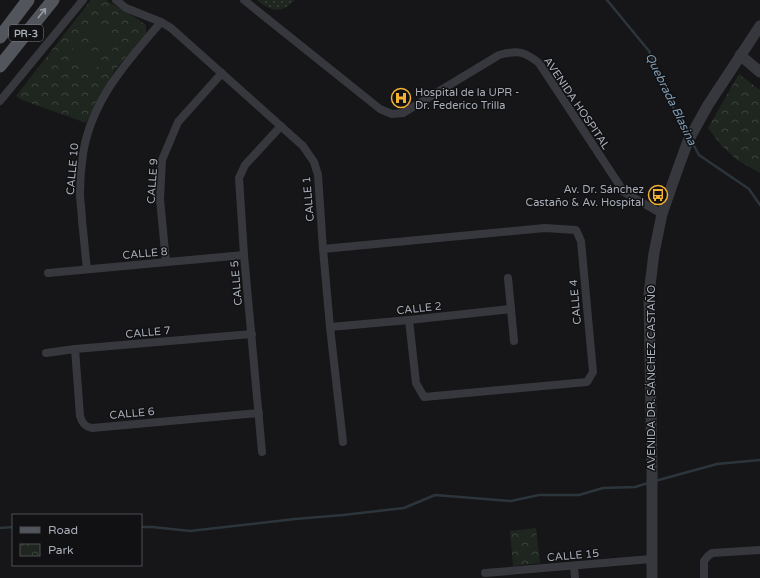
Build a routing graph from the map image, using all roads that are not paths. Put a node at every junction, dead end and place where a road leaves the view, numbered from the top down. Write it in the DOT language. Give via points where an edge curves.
graph roads {
  1 [pos="28,0"];
  2 [pos="53,0"];
  3 [pos="84,0"];
  4 [pos="116,0"];
  5 [pos="244,0"];
  6 [pos="161,22"];
  7 [pos="760,26"];
  8 [pos="0,37"];
  9 [pos="740,55"];
  10 [pos="0,66"];
  11 [pos="760,72"];
  12 [pos="222,73"];
  13 [pos="0,101"];
  14 [pos="281,126"];
  15 [pos="662,214"];
  16 [pos="323,249"];
  17 [pos="244,255"];
  18 [pos="166,262"];
  19 [pos="87,269"];
  20 [pos="48,273"];
  21 [pos="508,278"];
  22 [pos="511,310"];
  23 [pos="409,320"];
  24 [pos="330,327"];
  25 [pos="252,334"];
  26 [pos="514,341"];
  27 [pos="75,349"];
  28 [pos="46,353"];
  29 [pos="259,413"];
  30 [pos="343,442"];
  31 [pos="262,452"];
  32 [pos="760,550"];
  33 [pos="651,559"];
  34 [pos="574,566"];
  35 [pos="485,573"];
  36 [pos="496,575"];
  37 [pos="575,578"];
  38 [pos="652,578"];
  39 [pos="704,578"];
  1 -- 8 [label="main road, PR-3"];
  10 -- 2 [label="main road, PR-3, one-way"];
  3 -- 13 [label="street"];
  4 -- 6 [label="street, CALLE 1" via="126,8"];
  5 -- 15 [label="street, AVENIDA HOSPITAL" via="380,109 392,114 403,113 499,55 520,52 530,55 539,63 624,192"];
  6 -- 12 [label="street, CALLE 1"];
  6 -- 19 [label="street, CALLE 10" via="113,81 97,108 87,134 80,195"];
  7 -- 9 [label="street, AVENIDA DR. SÁNCHEZ CASTAÑO"];
  9 -- 11 [label="street"];
  9 -- 15 [label="street, AVENIDA DR. SÁNCHEZ CASTAÑO" via="688,141"];
  12 -- 14 [label="street, CALLE 1"];
  12 -- 18 [label="street, CALLE 9" via="178,122 162,160 160,199"];
  14 -- 16 [label="street, CALLE 1" via="303,146 314,162 318,174"];
  14 -- 17 [label="street, CALLE 5" via="245,165 239,178"];
  15 -- 33 [label="street, AVENIDA DR. SÁNCHEZ CASTAÑO" via="649,294"];
  16 -- 23 [label="street, CALLE 4" via="545,228 576,230 581,242 593,372 587,382 424,397 416,383"];
  16 -- 24 [label="street, CALLE 1"];
  17 -- 18 [label="street, CALLE 8"];
  17 -- 25 [label="street, CALLE 5"];
  18 -- 19 [label="street, CALLE 8"];
  19 -- 20 [label="street, CALLE 8"];
  21 -- 22 [label="street"];
  22 -- 23 [label="street, CALLE 2"];
  22 -- 26 [label="street"];
  23 -- 24 [label="street, CALLE 2"];
  24 -- 30 [label="street, CALLE 1"];
  25 -- 27 [label="street, CALLE 7"];
  25 -- 29 [label="street, CALLE 5"];
  27 -- 28 [label="street, CALLE 7"];
  27 -- 29 [label="street, CALLE 6" via="80,416 88,427"];
  29 -- 31 [label="street, CALLE 5"];
  32 -- 39 [label="street" via="708,556 704,561"];
  33 -- 34 [label="street, CALLE 15"];
  33 -- 38 [label="street, AVENIDA DR. SÁNCHEZ CASTAÑO"];
  34 -- 36 [label="street, CALLE 15"];
  34 -- 37 [label="street"];
  35 -- 36 [label="street, CALLE 15"];
}
